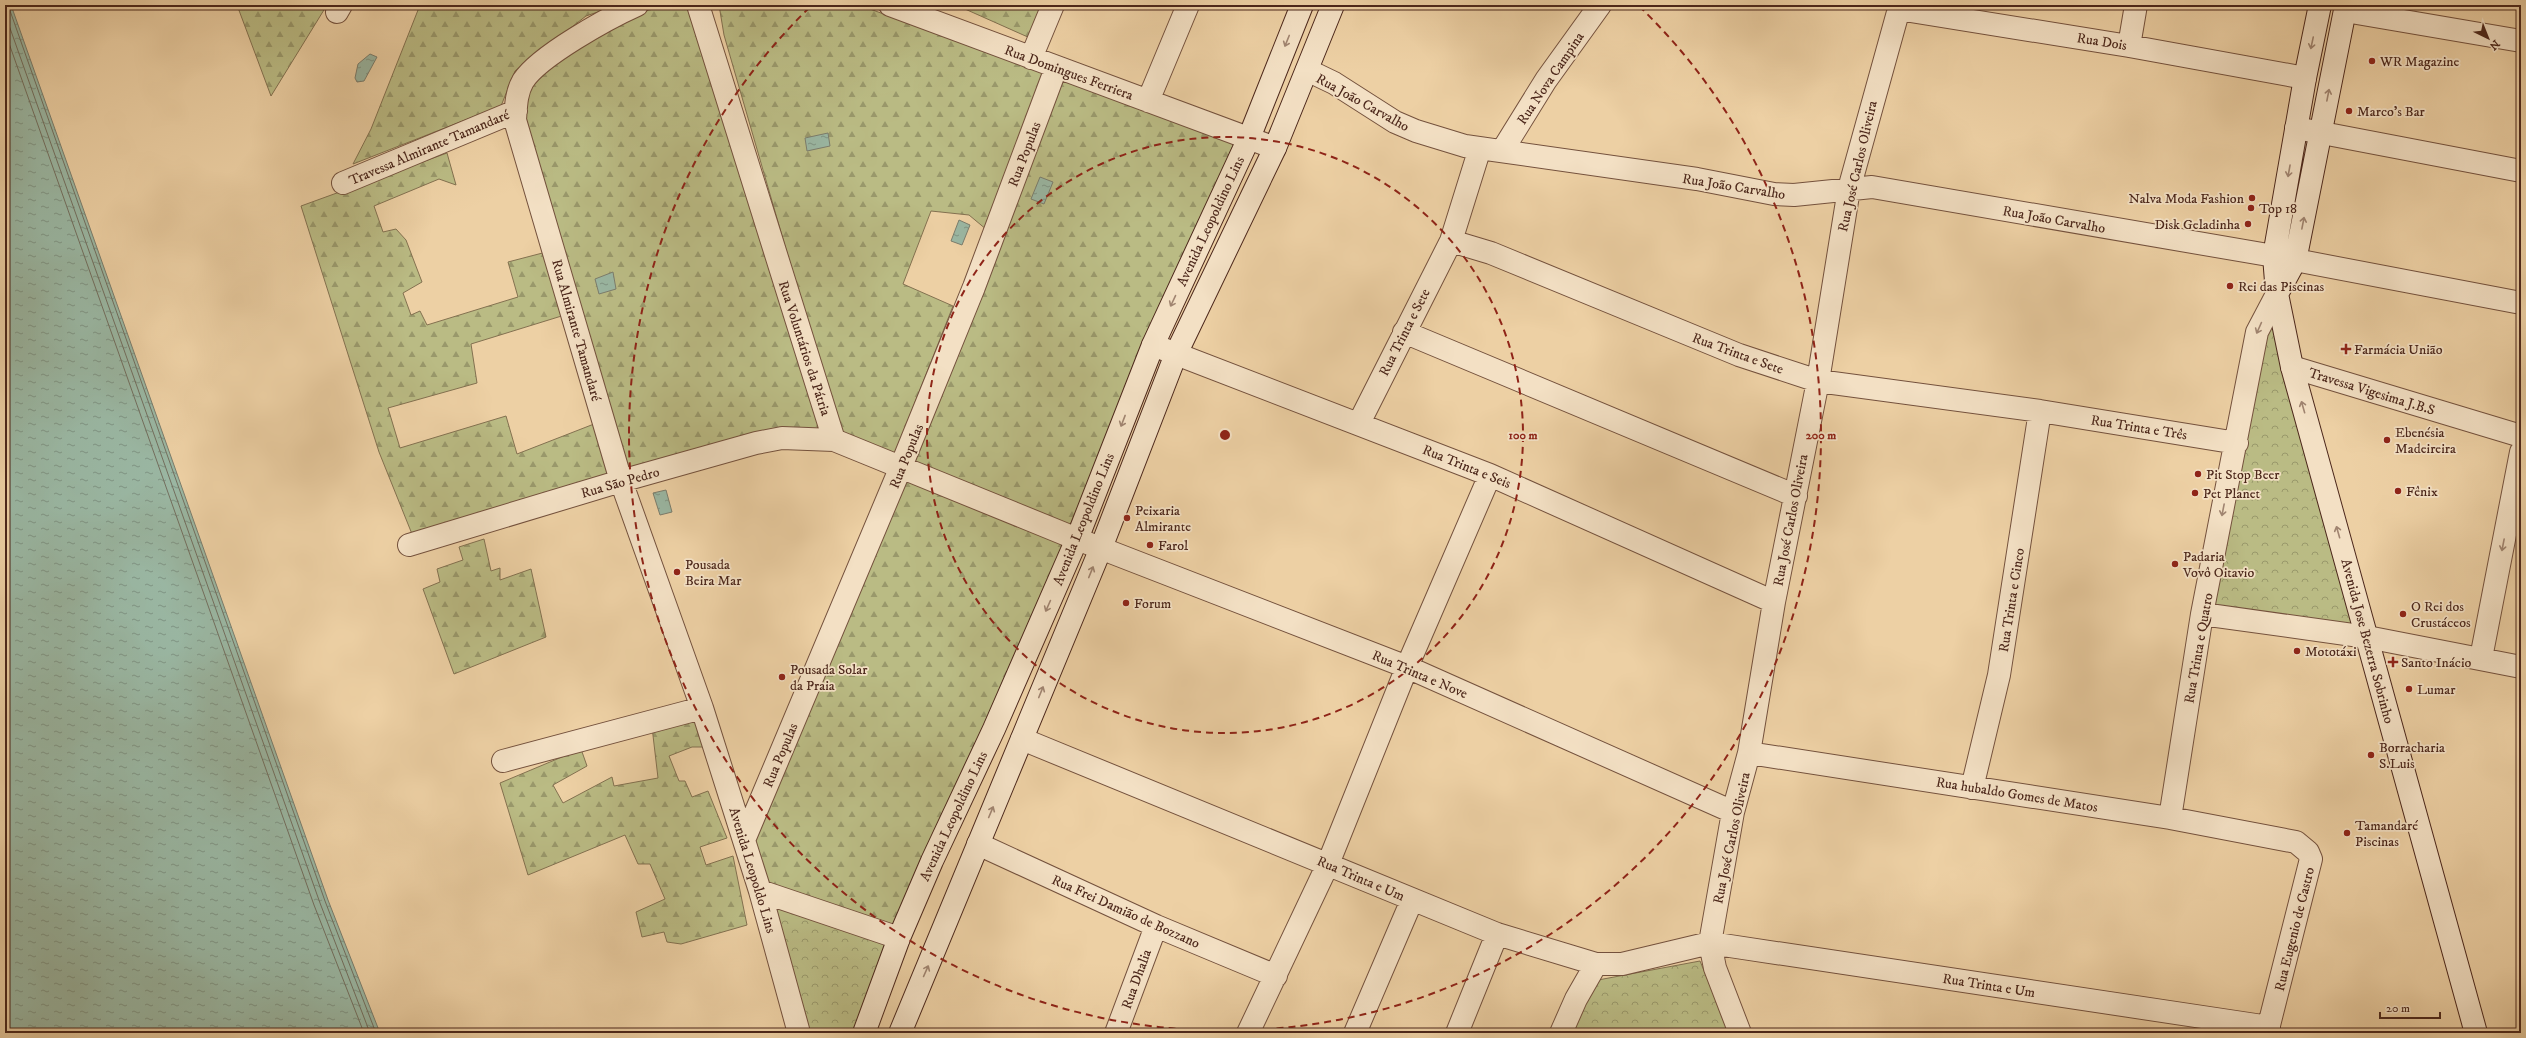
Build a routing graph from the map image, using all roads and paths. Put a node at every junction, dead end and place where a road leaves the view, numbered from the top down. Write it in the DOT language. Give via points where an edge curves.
graph roads {
  1 [pos="637,5"];
  2 [pos="698,5"];
  3 [pos="890,5"];
  4 [pos="1053,5"];
  5 [pos="1188,5"];
  6 [pos="1302,5"];
  7 [pos="1333,5"];
  8 [pos="1600,5"];
  9 [pos="2136,5"];
  10 [pos="2320,5"];
  11 [pos="1899,7"];
  12 [pos="2346,8"];
  13 [pos="2521,42"];
  14 [pos="2129,46"];
  15 [pos="1031,58"];
  16 [pos="1056,68"];
  17 [pos="1307,70"];
  18 [pos="2305,78"];
  19 [pos="1148,101"];
  20 [pos="516,111"];
  21 [pos="2296,128"];
  22 [pos="2320,134"];
  23 [pos="1249,138"];
  24 [pos="1275,148"];
  25 [pos="1480,148"];
  26 [pos="1502,151"];
  27 [pos="2521,171"];
  28 [pos="343,184"];
  29 [pos="1849,189"];
  30 [pos="1450,241"];
  31 [pos="2274,256"];
  32 [pos="2296,261"];
  33 [pos="2277,294"];
  34 [pos="2521,303"];
  35 [pos="1404,332"];
  36 [pos="1153,345"];
  37 [pos="1176,354"];
  38 [pos="2292,367"];
  39 [pos="1818,381"];
  40 [pos="2040,411"];
  41 [pos="1359,423"];
  42 [pos="2521,436"];
  43 [pos="834,440"];
  44 [pos="2237,443"];
  45 [pos="2521,452"];
  46 [pos="900,469"];
  47 [pos="1490,475"];
  48 [pos="621,481"];
  49 [pos="1796,496"];
  50 [pos="2515,517"];
  51 [pos="1077,539"];
  52 [pos="409,545"];
  53 [pos="1101,548"];
  54 [pos="1774,602"];
  55 [pos="2202,614"];
  56 [pos="2368,637"];
  57 [pos="2481,658"];
  58 [pos="1407,667"];
  59 [pos="2521,667"];
  60 [pos="702,708"];
  61 [pos="1022,739"];
  62 [pos="1749,753"];
  63 [pos="502,761"];
  64 [pos="1972,788"];
  65 [pos="1733,812"];
  66 [pos="2170,818"];
  67 [pos="744,840"];
  68 [pos="2284,840"];
  69 [pos="978,844"];
  70 [pos="1328,864"];
  71 [pos="760,891"];
  72 [pos="1412,900"];
  73 [pos="1156,926"];
  74 [pos="1497,934"];
  75 [pos="899,938"];
  76 [pos="1710,943"];
  77 [pos="1596,964"];
  78 [pos="1276,976"];
  79 [pos="880,989"];
  80 [pos="913,1002"];
  81 [pos="2268,1030"];
  82 [pos="2479,1032"];
  83 [pos="799,1033"];
  84 [pos="864,1033"];
  85 [pos="900,1033"];
  86 [pos="1116,1033"];
  87 [pos="1248,1033"];
  88 [pos="1356,1033"];
  89 [pos="1458,1033"];
  90 [pos="1561,1033"];
  91 [pos="1740,1033"];
  1 -- 20 [label="street, Rua Almirante Tamandaré" via="543,60 523,81 518,93"];
  2 -- 43 [label="street, Rua Voluntários da Pátria"];
  3 -- 15 [label="street, Rua Domingues Ferriera"];
  4 -- 15 [label="street"];
  5 -- 19 [label="street"];
  6 -- 23 [label="street, Avenida Leopoldino Lins, one-way"];
  7 -- 17 [label="street, Avenida Leopoldino Lins"];
  8 -- 26 [label="street, Rua Nova Campina" via="1546,80"];
  9 -- 14 [label="street"];
  10 -- 18 [label="street, Avenida Jose Bezerra Sobrinho, one-way"];
  11 -- 14 [label="street, Rua Dois"];
  11 -- 29 [label="street, Rua José Carlos Oliveira"];
  12 -- 13 [label="street"];
  22 -- 12 [label="street, one-way"];
  14 -- 18 [label="street, Rua Dois"];
  15 -- 16 [label="street, Rua Domingues Ferriera"];
  16 -- 19 [label="street, Rua Domingues Ferriera"];
  16 -- 46 [label="street, Rua Populas" via="974,287"];
  17 -- 24 [label="street, Avenida Leopoldino Lins"];
  17 -- 25 [label="street, Rua João Carvalho" via="1334,83 1372,109 1416,131"];
  18 -- 21 [label="street, Avenida Jose Bezerra Sobrinho"];
  19 -- 23 [label="street, Rua Domingues Ferriera"];
  20 -- 28 [label="street, Travessa Almirante Tamandaré"];
  20 -- 48 [label="street, Rua Almirante Tamandaré" via="515,120"];
  21 -- 22 [label="street"];
  21 -- 31 [label="street, Avenida Jose Bezerra Sobrinho, one-way"];
  22 -- 27 [label="street"];
  32 -- 22 [label="street, one-way"];
  23 -- 24 [label="street, Rua Domingues Ferriera"];
  23 -- 36 [label="street, Avenida Leopoldino Lins, one-way"];
  24 -- 37 [label="street, Avenida Leopoldino Lins"];
  25 -- 26 [label="street, Rua João Carvalho"];
  25 -- 30 [label="street, Rua Trinta e Sete"];
  26 -- 29 [label="street, Rua João Carvalho" via="1705,180 1774,194 1794,195"];
  29 -- 31 [label="street, Rua João Carvalho" via="1872,187"];
  29 -- 39 [label="street, Rua José Carlos Oliveira"];
  30 -- 35 [label="street, Rua Trinta e Sete"];
  30 -- 39 [label="street, Rua Trinta e Sete" via="1491,253 1739,355"];
  31 -- 32 [label="street, Rua João Carvalho"];
  31 -- 33 [label="street, Avenida Jose Bezerra Sobrinho"];
  32 -- 33 [label="street"];
  32 -- 34 [label="street, Rua João Carvalho"];
  33 -- 38 [label="street, Avenida Jose Bezerra Sobrinho"];
  33 -- 44 [label="street, Rua Trinta e Quatro, one-way" via="2257,332"];
  35 -- 41 [label="street, Rua Trinta e Sete"];
  35 -- 49 [label="street"];
  36 -- 37 [label="street, Rua Trinta e Seis"];
  36 -- 51 [label="street, Avenida Leopoldino Lins, one-way"];
  37 -- 41 [label="street, Rua Trinta e Seis"];
  37 -- 53 [label="street, Avenida Leopoldino Lins"];
  38 -- 42 [label="street, Travessa Vigesima J.B.S"];
  56 -- 38 [label="street, Avenida Jose Bezerra Sobrinho, one-way"];
  39 -- 40 [label="street, Rua Trinta e Sete"];
  39 -- 49 [label="street, Rua José Carlos Oliveira"];
  40 -- 44 [label="street, Rua Trinta e Três"];
  40 -- 64 [label="street, Rua Trinta e Cinco" via="1999,675"];
  41 -- 47 [label="street, Rua Trinta e Seis"];
  43 -- 46 [label="street"];
  43 -- 48 [label="street, Rua São Pedro" via="782,438"];
  44 -- 55 [label="street, Rua Trinta e Quatro, one-way"];
  45 -- 50 [label="street"];
  46 -- 51 [label="street"];
  46 -- 67 [label="street, Rua Populas"];
  47 -- 54 [label="street, Rua Trinta e Seis"];
  47 -- 58 [label="street"];
  48 -- 52 [label="street, Rua São Pedro"];
  48 -- 60 [label="street, Rua Almirante Tamandaré"];
  49 -- 54 [label="street, Rua José Carlos Oliveira"];
  50 -- 57 [label="street, one-way"];
  51 -- 53 [label="street, Rua Trinta e Nove"];
  51 -- 75 [label="street, Avenida Leopoldino Lins, one-way"];
  53 -- 58 [label="street, Rua Trinta e Nove"];
  61 -- 53 [label="street, Avenida Leopoldino Lins, one-way"];
  54 -- 62 [label="street, Rua José Carlos Oliveira"];
  55 -- 56 [label="street"];
  55 -- 66 [label="street, Rua Trinta e Quatro"];
  56 -- 57 [label="street"];
  56 -- 82 [label="street, Avenida Jose Bezerra Sobrinho"];
  57 -- 59 [label="street"];
  58 -- 65 [label="street, Rua Trinta e Nove"];
  58 -- 70 [label="street"];
  60 -- 63 [label="street"];
  60 -- 67 [label="street, Avenida Leopoldo Lins"];
  69 -- 61 [label="street, Avenida Leopoldino Lins, one-way"];
  61 -- 70 [label="street, Rua Trinta e Um"];
  62 -- 64 [label="street, Rua hubaldo Gomes de Matos"];
  62 -- 65 [label="street, Rua José Carlos Oliveira"];
  64 -- 66 [label="street, Rua hubaldo Gomes de Matos"];
  65 -- 76 [label="street, Rua José Carlos Oliveira"];
  66 -- 68 [label="street, Rua hubaldo Gomes de Matos"];
  67 -- 71 [label="street, Avenida Leopoldo Lins"];
  68 -- 81 [label="street, Rua Eugenio de Castro" via="2302,846 2311,859"];
  69 -- 73 [label="street, Rua Frei Damião de Bozzano"];
  80 -- 69 [label="street, Avenida Leopoldino Lins, one-way"];
  70 -- 72 [label="street, Rua Trinta e Um"];
  70 -- 78 [label="street"];
  71 -- 75 [label="street"];
  71 -- 83 [label="street, Avenida Leopoldo Lins"];
  72 -- 74 [label="street, Rua Trinta e Um"];
  72 -- 88 [label="street"];
  73 -- 78 [label="street, Rua Frei Damião de Bozzano"];
  73 -- 86 [label="street, Rua Dhalia"];
  74 -- 77 [label="street, Rua Trinta e Um"];
  74 -- 89 [label="street"];
  75 -- 79 [label="street, Avenida Leopoldino Lins"];
  76 -- 77 [label="street, Rua Trinta e Um" via="1622,964"];
  76 -- 81 [label="street, Rua Trinta e Um"];
  76 -- 91 [label="street" via="1715,968"];
  77 -- 90 [label="street" via="1576,998"];
  78 -- 87 [label="street"];
  79 -- 80 [label="street"];
  79 -- 84 [label="street, Avenida Leopoldino Lins"];
  80 -- 85 [label="street, Avenida Leopoldino Lins"];
}
